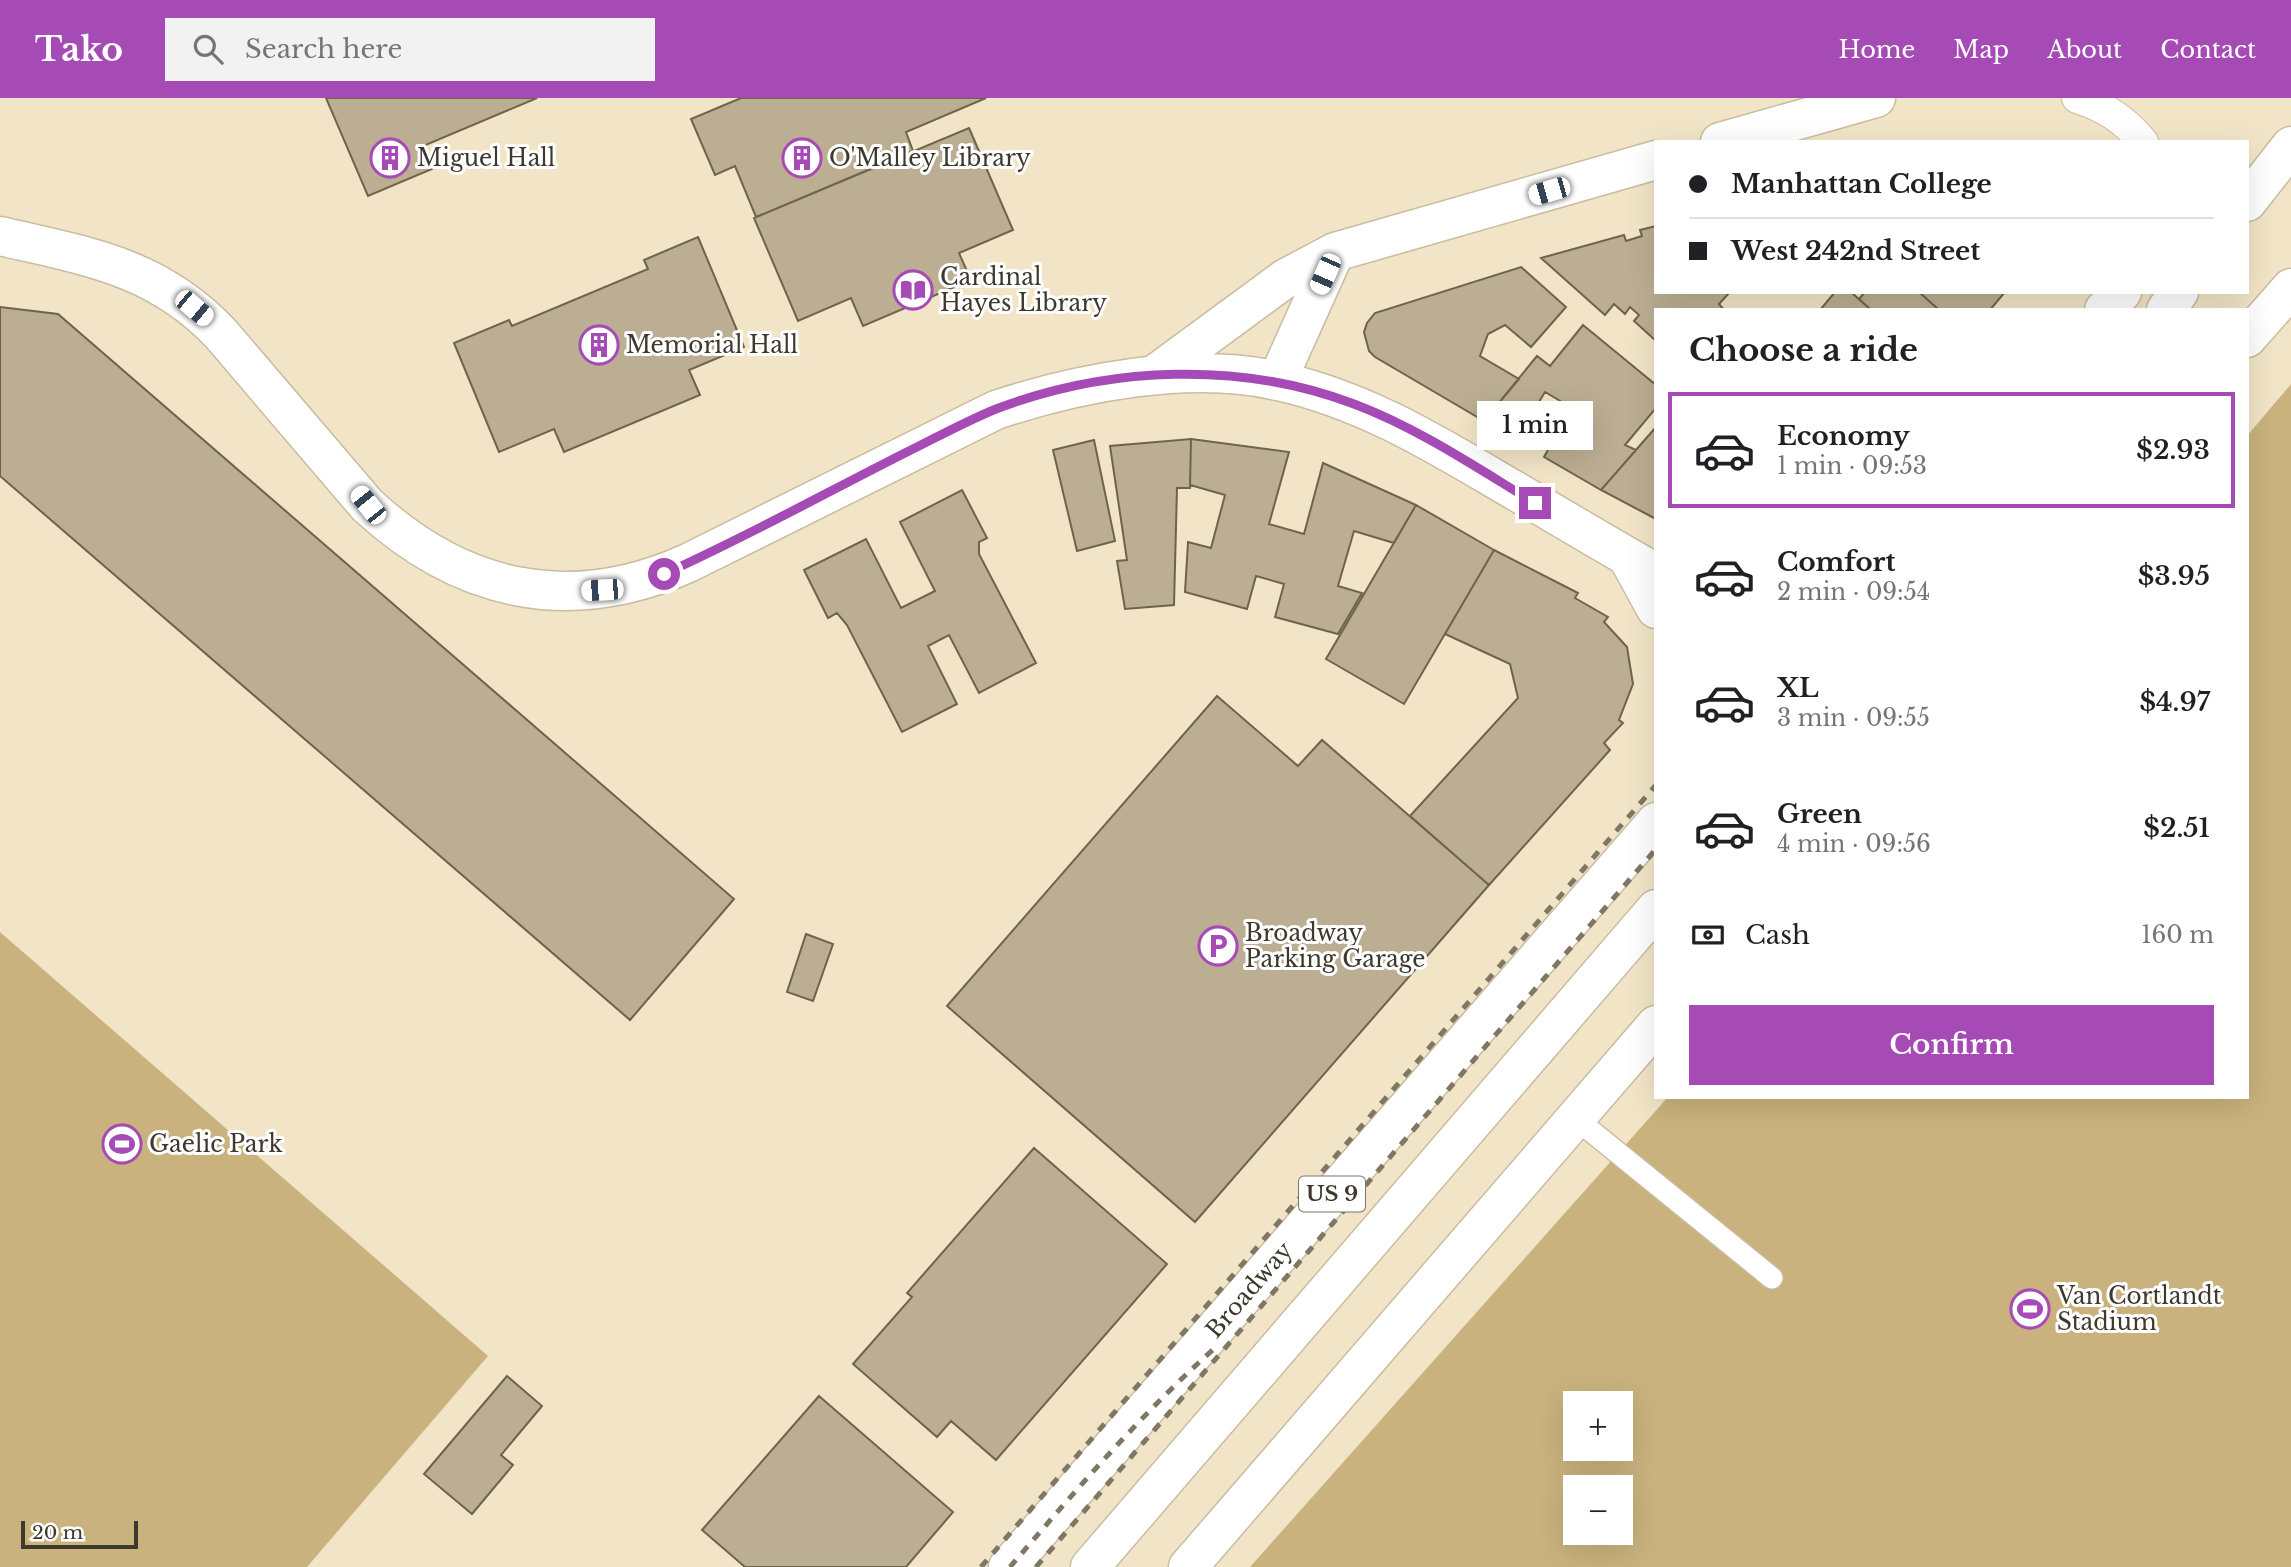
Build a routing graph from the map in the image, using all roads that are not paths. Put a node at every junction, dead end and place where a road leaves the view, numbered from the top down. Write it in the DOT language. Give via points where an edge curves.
graph roads {
  1 [pos="1876,98"];
  2 [pos="2077,98"];
  3 [pos="1727,140"];
  4 [pos="2141,140"];
  5 [pos="2291,146"];
  6 [pos="1654,161"];
  7 [pos="2249,199"];
  8 [pos="0,236"];
  9 [pos="1335,252"];
  10 [pos="2291,288"];
  11 [pos="2120,294"];
  12 [pos="2106,308"];
  13 [pos="2249,336"];
  14 [pos="1154,375"];
  15 [pos="1277,381"];
  16 [pos="1642,565"];
  17 [pos="1654,603"];
  18 [pos="1654,824"];
  19 [pos="1654,911"];
  20 [pos="1654,1027"];
  21 [pos="1575,1118"];
  22 [pos="1772,1278"];
  23 [pos="1009,1567"];
  24 [pos="1090,1567"];
  25 [pos="1188,1567"];
  1 -- 3 [label="main road"];
  2 -- 4 [label="street" via="2107,109"];
  5 -- 7 [label="main road"];
  6 -- 9 [label="main road"];
  8 -- 14 [label="main road" via="118,265 177,296 221,334 387,523 457,568 494,581 557,592 602,590 643,581 688,563 996,410 1061,391"];
  9 -- 14 [label="main road" via="1286,278"];
  9 -- 15 [label="main road"];
  10 -- 13 [label="main road"];
  11 -- 12 [label="main road"];
  14 -- 15 [label="main road"];
  15 -- 16 [label="main road" via="1380,415"];
  16 -- 17 [label="main road"];
  18 -- 23 [label="main road, Broadway / US 9"];
  19 -- 24 [label="main road, US 9"];
  20 -- 21 [label="main road"];
  21 -- 22 [label="lane"];
  21 -- 25 [label="main road"];
}
